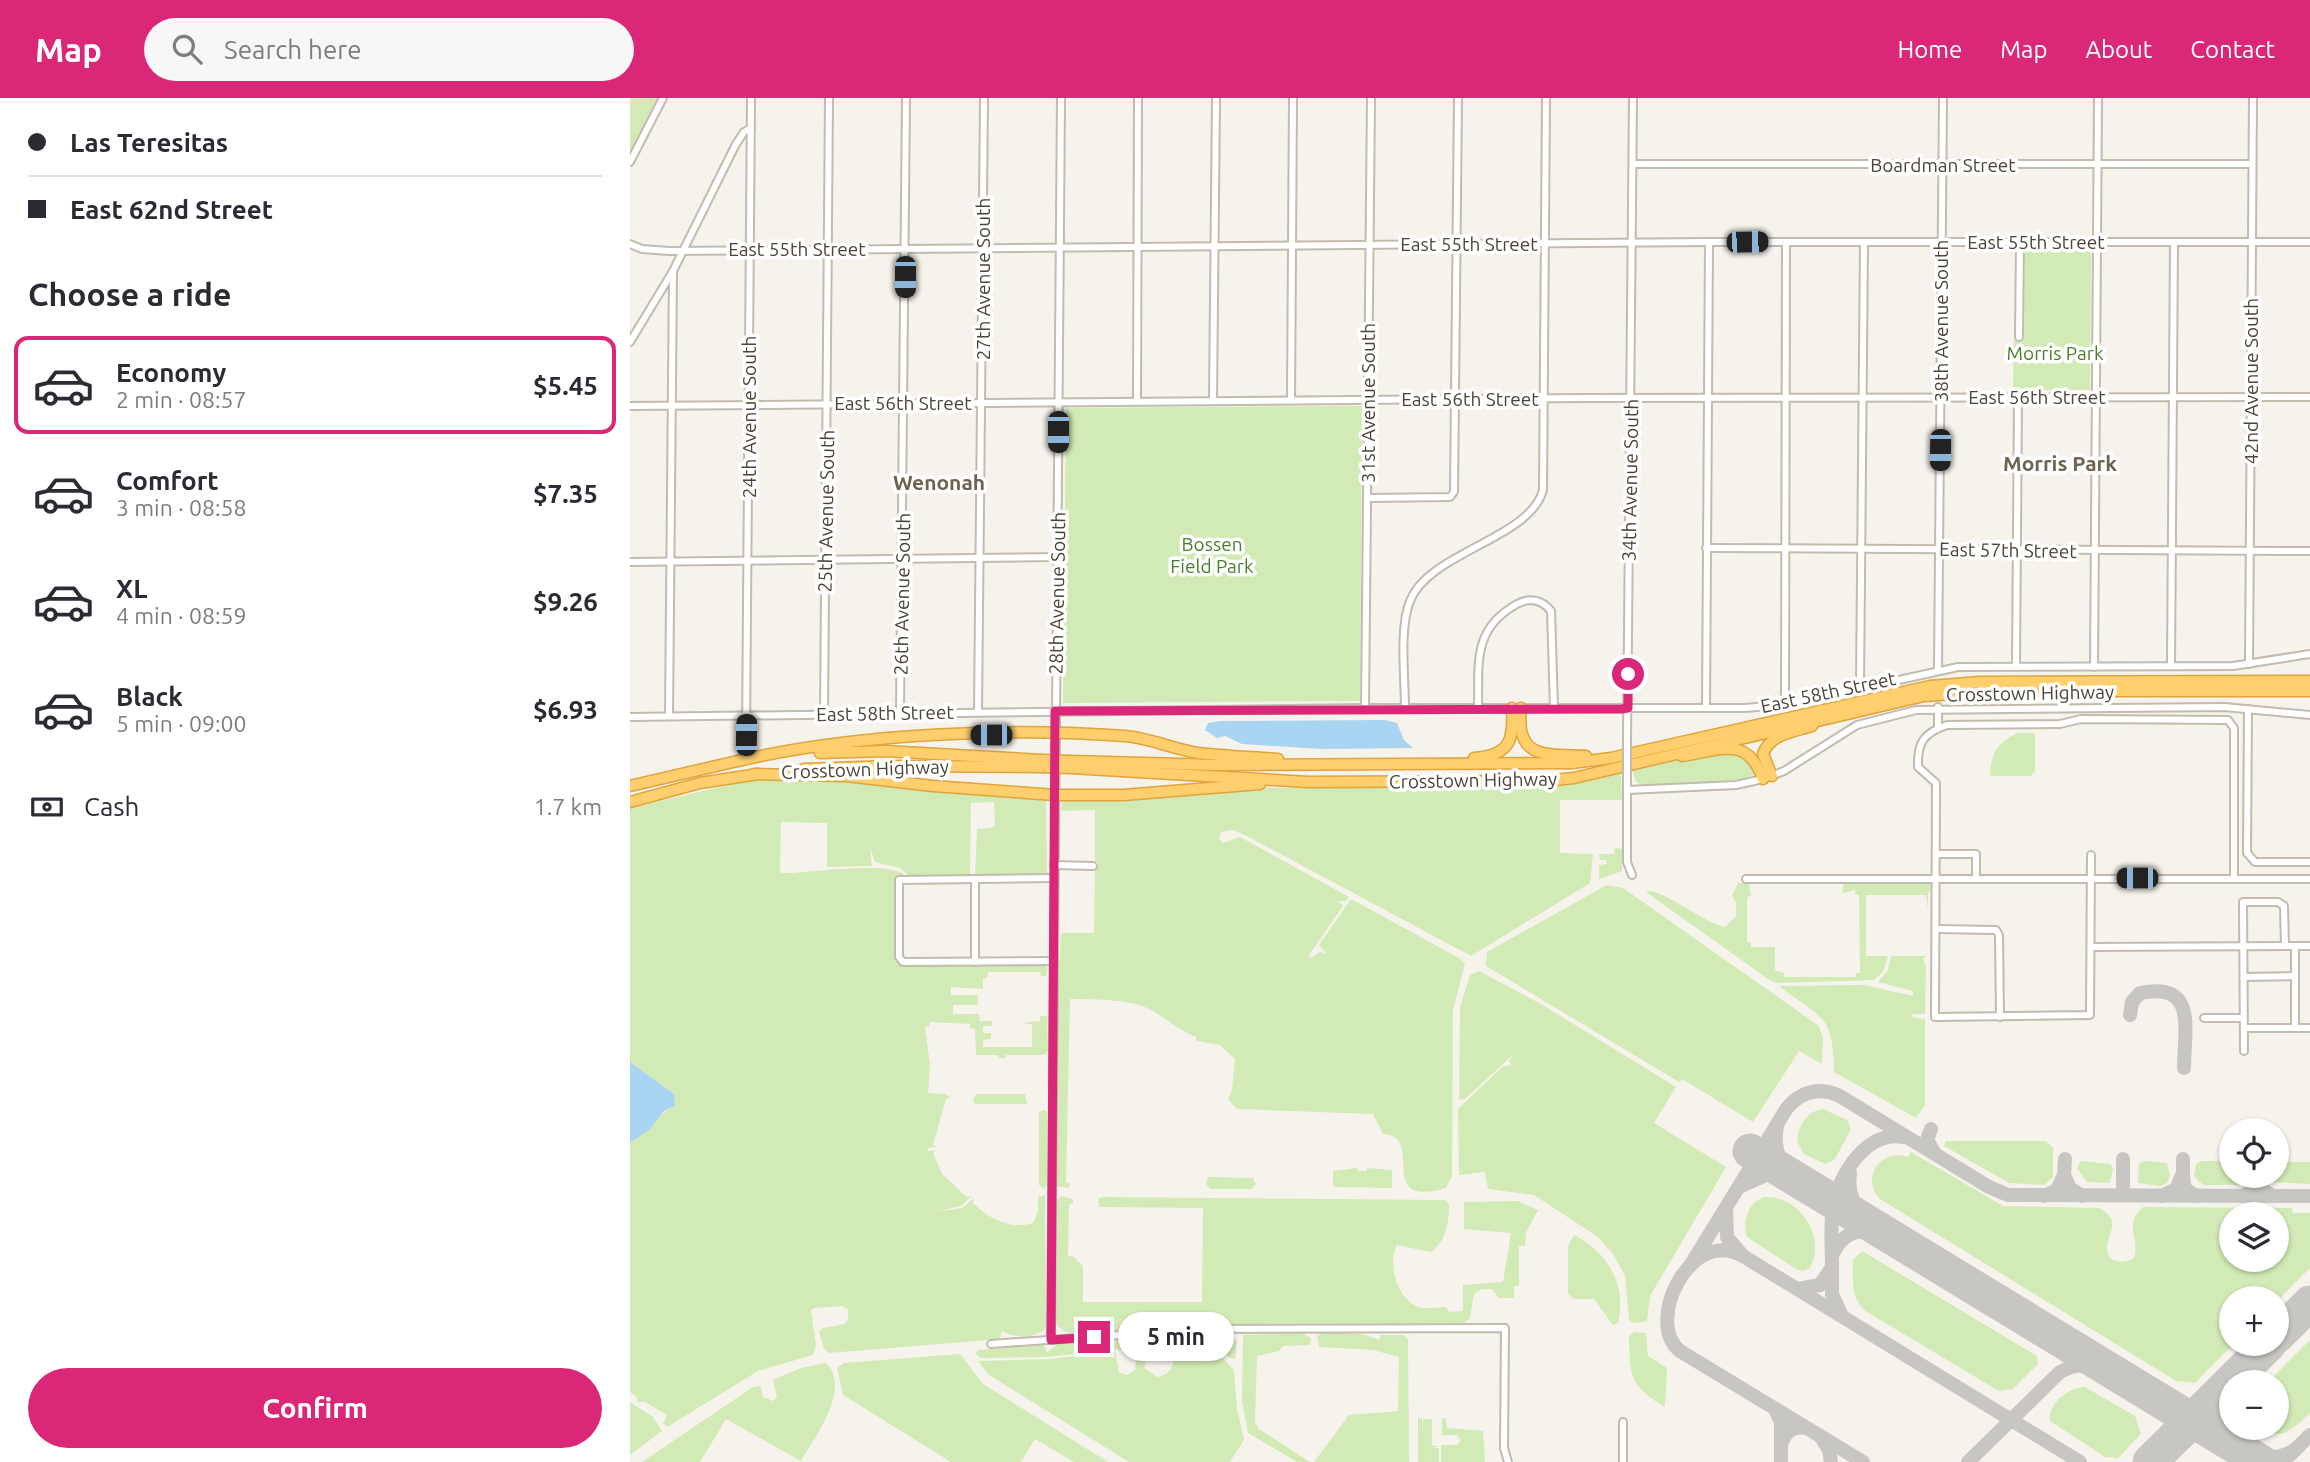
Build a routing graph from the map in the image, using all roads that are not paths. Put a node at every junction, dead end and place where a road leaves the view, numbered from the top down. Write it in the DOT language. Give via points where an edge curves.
graph roads {
  1 [pos="663,98"];
  2 [pos="751,98"];
  3 [pos="829,98"];
  4 [pos="906,98"];
  5 [pos="984,98"];
  6 [pos="1061,98"];
  7 [pos="1138,98"];
  8 [pos="1216,98"];
  9 [pos="1293,98"];
  10 [pos="1371,98"];
  11 [pos="1458,98"];
  12 [pos="1546,98"];
  13 [pos="1633,98"];
  14 [pos="1943,98"];
  15 [pos="2098,98"];
  16 [pos="2253,98"];
  17 [pos="751,128"];
  18 [pos="630,162"];
  19 [pos="1633,164"];
  20 [pos="2252,164"];
  21 [pos="1943,165"];
  22 [pos="2098,165"];
  23 [pos="1709,242"];
  24 [pos="1786,242"];
  25 [pos="1864,242"];
  26 [pos="1941,242"];
  27 [pos="2020,242"];
  28 [pos="2097,242"];
  29 [pos="2174,242"];
  30 [pos="2252,242"];
  31 [pos="2310,242"];
  32 [pos="1544,243"];
  33 [pos="1632,243"];
  34 [pos="630,244"];
  35 [pos="1370,244"];
  36 [pos="1457,244"];
  37 [pos="1293,245"];
  38 [pos="1215,246"];
  39 [pos="983,247"];
  40 [pos="1060,247"];
  41 [pos="1138,247"];
  42 [pos="905,248"];
  43 [pos="750,249"];
  44 [pos="828,249"];
  45 [pos="684,250"];
  46 [pos="673,271"];
  47 [pos="2019,337"];
  48 [pos="630,342"];
  49 [pos="1786,397"];
  50 [pos="1863,397"];
  51 [pos="1941,397"];
  52 [pos="2018,397"];
  53 [pos="2096,397"];
  54 [pos="2173,397"];
  55 [pos="2250,397"];
  56 [pos="2310,397"];
  57 [pos="1455,398"];
  58 [pos="1543,398"];
  59 [pos="1631,398"];
  60 [pos="1708,398"];
  61 [pos="1368,399"];
  62 [pos="1137,400"];
  63 [pos="1213,400"];
  64 [pos="1291,400"];
  65 [pos="1058,401"];
  66 [pos="904,403"];
  67 [pos="982,403"];
  68 [pos="827,404"];
  69 [pos="749,405"];
  70 [pos="630,406"];
  71 [pos="673,406"];
  72 [pos="1368,498"];
  73 [pos="1706,548"];
  74 [pos="1784,548"];
  75 [pos="1861,548"];
  76 [pos="1939,550"];
  77 [pos="2018,551"];
  78 [pos="2095,551"];
  79 [pos="2310,551"];
  80 [pos="2172,552"];
  81 [pos="2250,552"];
  82 [pos="1058,557"];
  83 [pos="980,558"];
  84 [pos="825,559"];
  85 [pos="903,559"];
  86 [pos="748,560"];
  87 [pos="672,561"];
  88 [pos="630,562"];
  89 [pos="2310,654"];
  90 [pos="2249,664"];
  91 [pos="2171,666"];
  92 [pos="2016,667"];
  93 [pos="2094,667"];
  94 [pos="1938,669"];
  95 [pos="2310,681"];
  96 [pos="1860,687"];
  97 [pos="2310,691"];
  98 [pos="1889,702"];
  99 [pos="1785,705"];
  100 [pos="1365,708"];
  101 [pos="1405,708"];
  102 [pos="1478,708"];
  103 [pos="1517,708"];
  104 [pos="1554,708"];
  105 [pos="1628,708"];
  106 [pos="1706,708"];
  107 [pos="1938,708"];
  108 [pos="2248,709"];
  109 [pos="1055,711"];
  110 [pos="978,712"];
  111 [pos="900,713"];
  112 [pos="824,714"];
  113 [pos="746,715"];
  114 [pos="2310,715"];
  115 [pos="669,716"];
  116 [pos="630,717"];
  117 [pos="1938,728"];
  118 [pos="746,735"];
  119 [pos="1055,735"];
  120 [pos="1654,757"];
  121 [pos="1611,758"];
  122 [pos="738,761"];
  123 [pos="1042,763"];
  124 [pos="1401,764"];
  125 [pos="1071,765"];
  126 [pos="1316,765"];
  127 [pos="754,774"];
  128 [pos="1768,778"];
  129 [pos="1308,782"];
  130 [pos="630,786"];
  131 [pos="1627,790"];
  132 [pos="1055,795"];
  133 [pos="630,802"];
  134 [pos="1937,854"];
  135 [pos="2091,855"];
  136 [pos="2310,862"];
  137 [pos="1054,865"];
  138 [pos="1093,866"];
  139 [pos="1632,875"];
  140 [pos="1054,878"];
  141 [pos="2234,878"];
  142 [pos="975,879"];
  143 [pos="1746,879"];
  144 [pos="1937,879"];
  145 [pos="1976,879"];
  146 [pos="2091,879"];
  147 [pos="2310,879"];
  148 [pos="1936,929"];
  149 [pos="2244,946"];
  150 [pos="2286,946"];
  151 [pos="2295,946"];
  152 [pos="2310,946"];
  153 [pos="2091,947"];
  154 [pos="1054,961"];
  155 [pos="975,962"];
  156 [pos="2295,976"];
  157 [pos="2244,977"];
  158 [pos="2000,1017"];
  159 [pos="2204,1018"];
  160 [pos="2243,1018"];
  161 [pos="2244,1028"];
  162 [pos="2295,1028"];
  163 [pos="2310,1028"];
  164 [pos="2244,1051"];
  165 [pos="1051,1340"];
  166 [pos="991,1344"];
  167 [pos="1623,1422"];
  168 [pos="1508,1462"];
  169 [pos="1623,1462"];
  1 -- 18 [label="street"];
  2 -- 17 [label="street, 24th Avenue South"];
  3 -- 44 [label="street, 25th Avenue South"];
  4 -- 42 [label="street, 26th Avenue South"];
  5 -- 39 [label="street, 27th Avenue South"];
  6 -- 40 [label="street, 28th Avenue South"];
  7 -- 41 [label="street"];
  8 -- 38 [label="street"];
  9 -- 37 [label="street"];
  10 -- 35 [label="street, 31st Avenue South"];
  11 -- 36 [label="street"];
  12 -- 32 [label="street"];
  13 -- 19 [label="street, 34th Avenue South"];
  14 -- 21 [label="street, 38th Avenue South"];
  15 -- 22 [label="street"];
  16 -- 20 [label="street, 42nd Avenue South"];
  17 -- 43 [label="street, 24th Avenue South"];
  17 -- 45 [label="street" via="736,144"];
  19 -- 21 [label="street, Boardman Street"];
  19 -- 33 [label="street, 34th Avenue South"];
  20 -- 22 [label="street, Boardman Street"];
  20 -- 30 [label="street, 42nd Avenue South"];
  21 -- 22 [label="street, Boardman Street"];
  21 -- 26 [label="street, 38th Avenue South"];
  22 -- 28 [label="street"];
  23 -- 24 [label="street, East 55th Street"];
  23 -- 33 [label="street, East 55th Street"];
  23 -- 60 [label="street"];
  24 -- 25 [label="street, East 55th Street"];
  24 -- 49 [label="street"];
  25 -- 26 [label="street, East 55th Street"];
  25 -- 50 [label="street"];
  26 -- 27 [label="street, East 55th Street"];
  26 -- 51 [label="street, 38th Avenue South"];
  27 -- 28 [label="street, East 55th Street"];
  27 -- 47 [label="street"];
  28 -- 29 [label="street, East 55th Street"];
  28 -- 53 [label="street"];
  29 -- 30 [label="street, East 55th Street"];
  29 -- 54 [label="street"];
  30 -- 31 [label="street, East 55th Street"];
  30 -- 55 [label="street, 42nd Avenue South"];
  32 -- 33 [label="street, East 55th Street"];
  32 -- 36 [label="street, East 55th Street"];
  32 -- 58 [label="street"];
  33 -- 59 [label="street, 34th Avenue South"];
  34 -- 45 [label="street, East 55th Street" via="657,251"];
  35 -- 36 [label="street, East 55th Street"];
  35 -- 37 [label="street, East 55th Street"];
  35 -- 61 [label="street, 31st Avenue South"];
  36 -- 57 [label="street"];
  37 -- 38 [label="street, East 55th Street"];
  37 -- 64 [label="street"];
  38 -- 41 [label="street, East 55th Street"];
  38 -- 63 [label="street"];
  39 -- 40 [label="street, East 55th Street"];
  39 -- 42 [label="street, East 55th Street"];
  39 -- 67 [label="street, 27th Avenue South"];
  40 -- 41 [label="street, East 55th Street"];
  40 -- 65 [label="street, 28th Avenue South"];
  41 -- 62 [label="street"];
  42 -- 44 [label="street, East 55th Street"];
  42 -- 66 [label="street, 26th Avenue South"];
  43 -- 44 [label="street, East 55th Street"];
  43 -- 45 [label="street, East 55th Street"];
  43 -- 69 [label="street, 24th Avenue South"];
  44 -- 68 [label="street, 25th Avenue South"];
  45 -- 46 [label="street"];
  46 -- 48 [label="street"];
  46 -- 71 [label="street"];
  49 -- 50 [label="street, East 56th Street"];
  49 -- 60 [label="street, East 56th Street"];
  49 -- 74 [label="street"];
  50 -- 51 [label="street, East 56th Street"];
  50 -- 75 [label="street"];
  51 -- 52 [label="street, East 56th Street"];
  51 -- 76 [label="street, 38th Avenue South"];
  52 -- 53 [label="street, East 56th Street"];
  52 -- 77 [label="street"];
  53 -- 54 [label="street, East 56th Street"];
  53 -- 78 [label="street"];
  54 -- 55 [label="street, East 56th Street"];
  54 -- 80 [label="street"];
  55 -- 56 [label="street, East 56th Street"];
  55 -- 81 [label="street, 42nd Avenue South"];
  57 -- 58 [label="street, East 56th Street"];
  57 -- 61 [label="street, East 56th Street"];
  57 -- 72 [label="street" via="1453,496"];
  58 -- 59 [label="street, East 56th Street"];
  58 -- 101 [label="street" via="1541,498 1522,518 1443,567 1416,590 1406,616"];
  59 -- 60 [label="street, East 56th Street"];
  59 -- 105 [label="street, 34th Avenue South"];
  60 -- 73 [label="street"];
  61 -- 64 [label="street, East 56th Street"];
  61 -- 72 [label="street, 31st Avenue South"];
  62 -- 63 [label="street, East 56th Street"];
  62 -- 65 [label="street, East 56th Street"];
  63 -- 64 [label="street, East 56th Street"];
  65 -- 67 [label="street, East 56th Street"];
  65 -- 82 [label="street, 28th Avenue South"];
  66 -- 67 [label="street, East 56th Street"];
  66 -- 68 [label="street, East 56th Street"];
  66 -- 85 [label="street, 26th Avenue South"];
  67 -- 83 [label="street, 27th Avenue South"];
  68 -- 69 [label="street, East 56th Street"];
  68 -- 84 [label="street, 25th Avenue South"];
  69 -- 71 [label="street, East 56th Street"];
  69 -- 86 [label="street, 24th Avenue South"];
  70 -- 71 [label="street, East 56th Street"];
  71 -- 87 [label="street"];
  72 -- 100 [label="street, 31st Avenue South"];
  73 -- 74 [label="street, East 57th Street"];
  73 -- 106 [label="street"];
  74 -- 75 [label="street, East 57th Street"];
  74 -- 99 [label="street"];
  75 -- 76 [label="street, East 57th Street"];
  75 -- 96 [label="street"];
  76 -- 77 [label="street, East 57th Street"];
  76 -- 94 [label="street, 38th Avenue South"];
  77 -- 78 [label="street, East 57th Street"];
  77 -- 92 [label="street"];
  78 -- 80 [label="street, East 57th Street"];
  78 -- 93 [label="street"];
  79 -- 81 [label="street, East 57th Street"];
  80 -- 81 [label="street, East 57th Street"];
  80 -- 91 [label="street"];
  81 -- 90 [label="street, 42nd Avenue South"];
  82 -- 83 [label="street"];
  82 -- 109 [label="street, 28th Avenue South"];
  83 -- 85 [label="street"];
  83 -- 110 [label="street, 27th Avenue South"];
  84 -- 85 [label="street"];
  84 -- 86 [label="street"];
  84 -- 112 [label="street, 25th Avenue South"];
  85 -- 111 [label="street, 26th Avenue South"];
  86 -- 87 [label="street"];
  86 -- 113 [label="street, 24th Avenue South"];
  87 -- 88 [label="street"];
  87 -- 115 [label="street"];
  89 -- 90 [label="street, East 58th Street"];
  90 -- 91 [label="street, East 58th Street"];
  91 -- 93 [label="street, East 58th Street"];
  92 -- 93 [label="street, East 58th Street"];
  92 -- 94 [label="street, East 58th Street"];
  94 -- 96 [label="street, East 58th Street"];
  95 -- 121 [label="highway, Crosstown Highway" via="1930,686"];
  96 -- 99 [label="street, East 58th Street"];
  97 -- 98 [label="highway, Crosstown Highway" via="1999,691"];
  98 -- 120 [label="highway, Crosstown Highway"];
  98 -- 128 [label="highway" via="1774,738 1763,754"];
  99 -- 106 [label="street, East 58th Street"];
  100 -- 101 [label="street, East 58th Street"];
  100 -- 109 [label="street, East 58th Street"];
  101 -- 102 [label="street, East 58th Street"];
  102 -- 103 [label="street, East 58th Street"];
  102 -- 104 [label="street" via="1481,643 1497,617 1520,602 1534,600 1551,611"];
  103 -- 104 [label="street, East 58th Street"];
  103 -- 121 [label="highway" via="1521,738 1536,753"];
  103 -- 124 [label="highway" via="1512,738 1504,750 1489,757"];
  104 -- 105 [label="street, East 58th Street"];
  105 -- 106 [label="street, East 58th Street"];
  105 -- 131 [label="street, 34th Avenue South, bridge"];
  107 -- 108 [label="street"];
  107 -- 117 [label="street"];
  107 -- 128 [label="street" via="1857,725"];
  108 -- 114 [label="street"];
  108 -- 136 [label="street" via="2249,858 2255,862"];
  109 -- 110 [label="street, East 58th Street"];
  109 -- 119 [label="street, 28th Avenue South"];
  110 -- 111 [label="street, East 58th Street"];
  111 -- 112 [label="street, East 58th Street"];
  112 -- 113 [label="street, East 58th Street"];
  113 -- 115 [label="street, East 58th Street"];
  113 -- 118 [label="street, 24th Avenue South"];
  115 -- 116 [label="street, East 58th Street"];
  117 -- 134 [label="street" via="1921,741 1917,752 1918,767 1936,783"];
  117 -- 141 [label="street" via="1947,724 2060,724 2081,719 2228,720 2234,729"];
  119 -- 122 [label="highway" via="928,737 788,749"];
  119 -- 126 [label="highway" via="1128,737 1195,752"];
  119 -- 132 [label="street, 28th Avenue South"];
  120 -- 128 [label="highway" via="1741,750 1754,758"];
  120 -- 129 [label="highway, Crosstown Highway" via="1544,781"];
  121 -- 124 [label="highway, Crosstown Highway" via="1572,763"];
  122 -- 123 [label="highway, Crosstown Highway" via="840,751"];
  122 -- 130 [label="highway, Crosstown Highway"];
  123 -- 125 [label="highway, Crosstown Highway, bridge"];
  123 -- 127 [label="highway, Crosstown Highway" via="852,766"];
  124 -- 126 [label="highway, Crosstown Highway"];
  125 -- 126 [label="highway, Crosstown Highway"];
  125 -- 129 [label="highway, Crosstown Highway"];
  127 -- 132 [label="highway" via="846,776"];
  127 -- 133 [label="highway, Crosstown Highway"];
  128 -- 131 [label="street" via="1736,785"];
  129 -- 132 [label="highway"];
  131 -- 139 [label="street, 34th Avenue South" via="1627,862"];
  132 -- 137 [label="street, 28th Avenue South"];
  134 -- 144 [label="street"];
  134 -- 145 [label="street" via="1976,854"];
  135 -- 146 [label="street"];
  137 -- 138 [label="street"];
  137 -- 140 [label="street, 28th Avenue South"];
  140 -- 142 [label="street"];
  140 -- 154 [label="street, 28th Avenue South"];
  141 -- 146 [label="street"];
  141 -- 147 [label="street"];
  142 -- 155 [label="street"];
  142 -- 155 [label="street" via="899,880 900,961"];
  143 -- 144 [label="street"];
  144 -- 145 [label="street"];
  144 -- 148 [label="street"];
  145 -- 146 [label="street"];
  146 -- 153 [label="street"];
  148 -- 158 [label="street" via="1996,930"];
  148 -- 158 [label="street" via="1935,1017"];
  149 -- 150 [label="street"];
  149 -- 150 [label="street" via="2243,902 2278,902 2285,908"];
  149 -- 153 [label="street"];
  149 -- 157 [label="street"];
  150 -- 151 [label="street"];
  151 -- 152 [label="street"];
  151 -- 156 [label="street"];
  153 -- 158 [label="street" via="2090,1015"];
  154 -- 155 [label="street"];
  154 -- 165 [label="street, 28th Avenue South"];
  156 -- 157 [label="street"];
  156 -- 162 [label="street"];
  157 -- 160 [label="street"];
  159 -- 160 [label="street"];
  160 -- 161 [label="street"];
  161 -- 162 [label="street"];
  161 -- 164 [label="street"];
  162 -- 163 [label="street"];
  165 -- 166 [label="street"];
  165 -- 168 [label="street" via="1206,1329 1505,1328 1503,1448"];
  167 -- 169 [label="street"];
}
